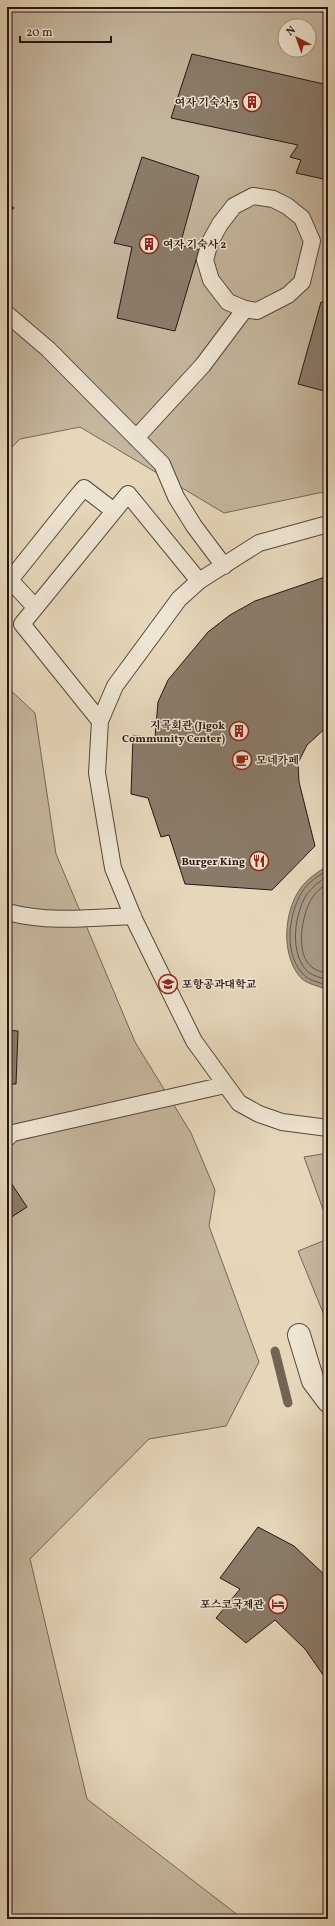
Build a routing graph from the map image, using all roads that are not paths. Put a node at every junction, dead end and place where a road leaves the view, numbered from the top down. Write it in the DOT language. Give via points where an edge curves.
graph roads {
  1 [pos="245,309"];
  2 [pos="7,314"];
  3 [pos="136,438"];
  4 [pos="114,511"];
  5 [pos="328,524"];
  6 [pos="224,566"];
  7 [pos="199,581"];
  8 [pos="35,607"];
  9 [pos="100,721"];
  10 [pos="7,912"];
  11 [pos="133,916"];
  12 [pos="225,1085"];
  13 [pos="328,1128"];
  14 [pos="9,1133"];
  15 [pos="299,1335"];
  16 [pos="328,1401"];
  1 -- 1 [label="lane" via="228,302 211,280 206,260 210,242 234,206 253,196 273,199 302,218 312,241 308,262 302,282 288,294 256,311"];
  1 -- 3 [label="lane" via="203,365"];
  2 -- 3 [label="lane" via="48,349"];
  3 -- 6 [label="lane" via="162,464 176,497"];
  4 -- 7 [label="lane" via="128,494"];
  4 -- 8 [label="lane"];
  4 -- 8 [label="lane" via="84,488 10,580"];
  5 -- 6 [label="lane" via="259,543"];
  6 -- 7 [label="lane"];
  7 -- 9 [label="lane" via="179,599 115,686"];
  8 -- 9 [label="lane" via="22,624"];
  9 -- 11 [label="lane" via="98,773 113,868"];
  10 -- 11 [label="lane" via="63,920"];
  11 -- 12 [label="lane" via="194,1041"];
  12 -- 13 [label="lane" via="239,1103 259,1114 282,1122"];
  12 -- 14 [label="lane"];
  15 -- 16 [label="street" via="313,1381"];
}
